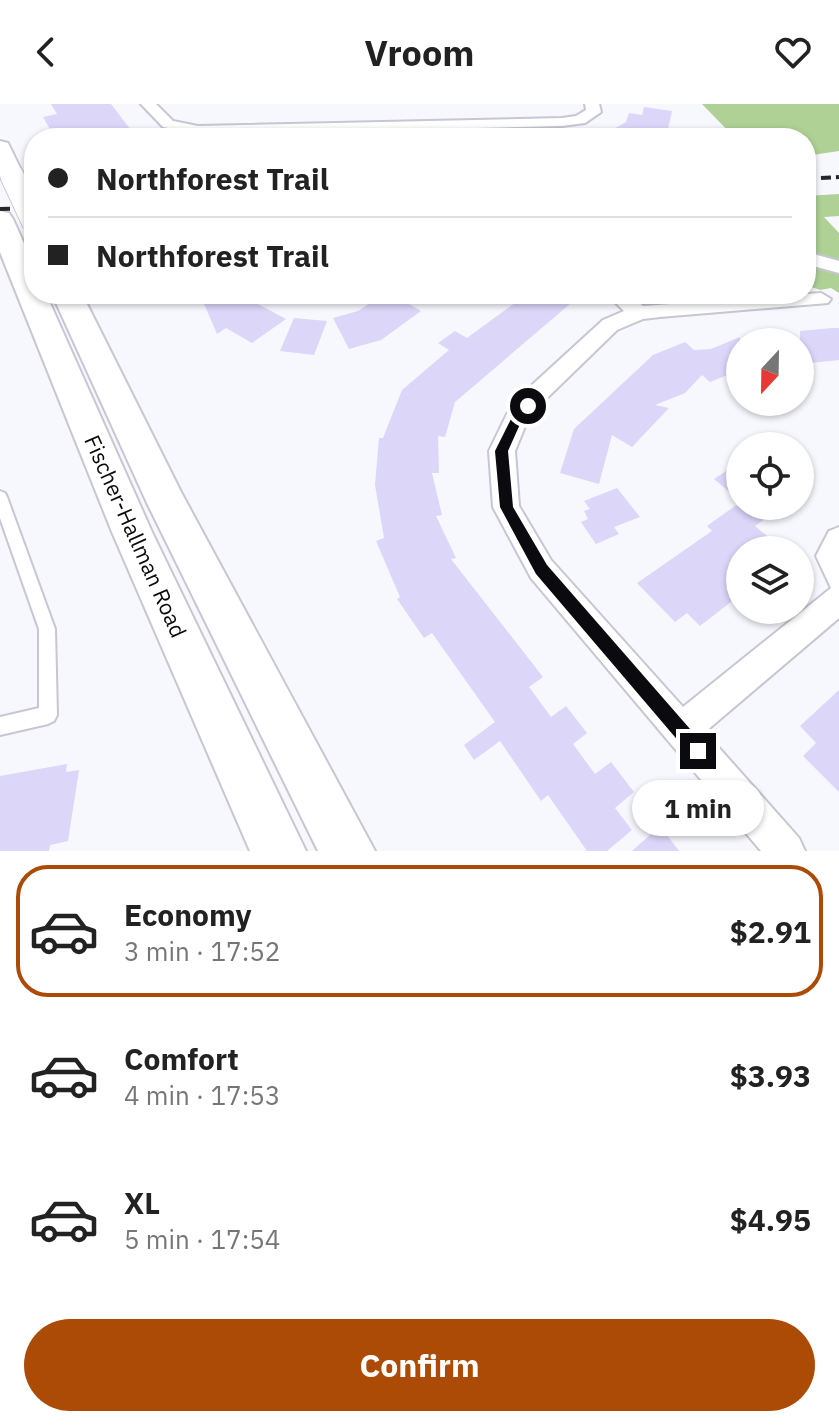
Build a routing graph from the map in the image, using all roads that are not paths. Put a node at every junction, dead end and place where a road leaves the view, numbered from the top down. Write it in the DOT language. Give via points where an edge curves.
graph roads {
  1 [pos="148,104"];
  2 [pos="592,104"];
  3 [pos="188,128"];
  4 [pos="289,128"];
  5 [pos="0,148"];
  6 [pos="14,227"];
  7 [pos="24,253"];
  8 [pos="816,261"];
  9 [pos="839,267"];
  10 [pos="44,304"];
  11 [pos="72,304"];
  12 [pos="629,304"];
  13 [pos="741,304"];
  14 [pos="639,313"];
  15 [pos="0,497"];
  16 [pos="839,539"];
  17 [pos="839,578"];
  18 [pos="839,599"];
  19 [pos="0,726"];
  20 [pos="680,731"];
  21 [pos="278,851"];
  22 [pos="347,851"];
  23 [pos="786,851"];
  1 -- 3 [label="street" via="168,124"];
  2 -- 4 [label="street" via="589,117 562,122"];
  5 -- 6 [label="main road, Fischer-Hallman Road, bridge" via="12,176"];
  6 -- 7 [label="main road, Fischer-Hallman Road"];
  8 -- 9 [label="street"];
  10 -- 21 [label="main road, Fischer-Hallman Road" via="132,532"];
  11 -- 22 [label="main road, Fischer-Hallman Road" via="167,503"];
  12 -- 14 [label="street"];
  13 -- 14 [label="street"];
  14 -- 20 [label="street" via="610,325 516,420 502,451 506,507 541,569"];
  15 -- 19 [label="lane" via="47,629 48,715"];
  16 -- 17 [label="street" via="830,556"];
  18 -- 20 [label="street"];
  20 -- 23 [label="street"];
}
